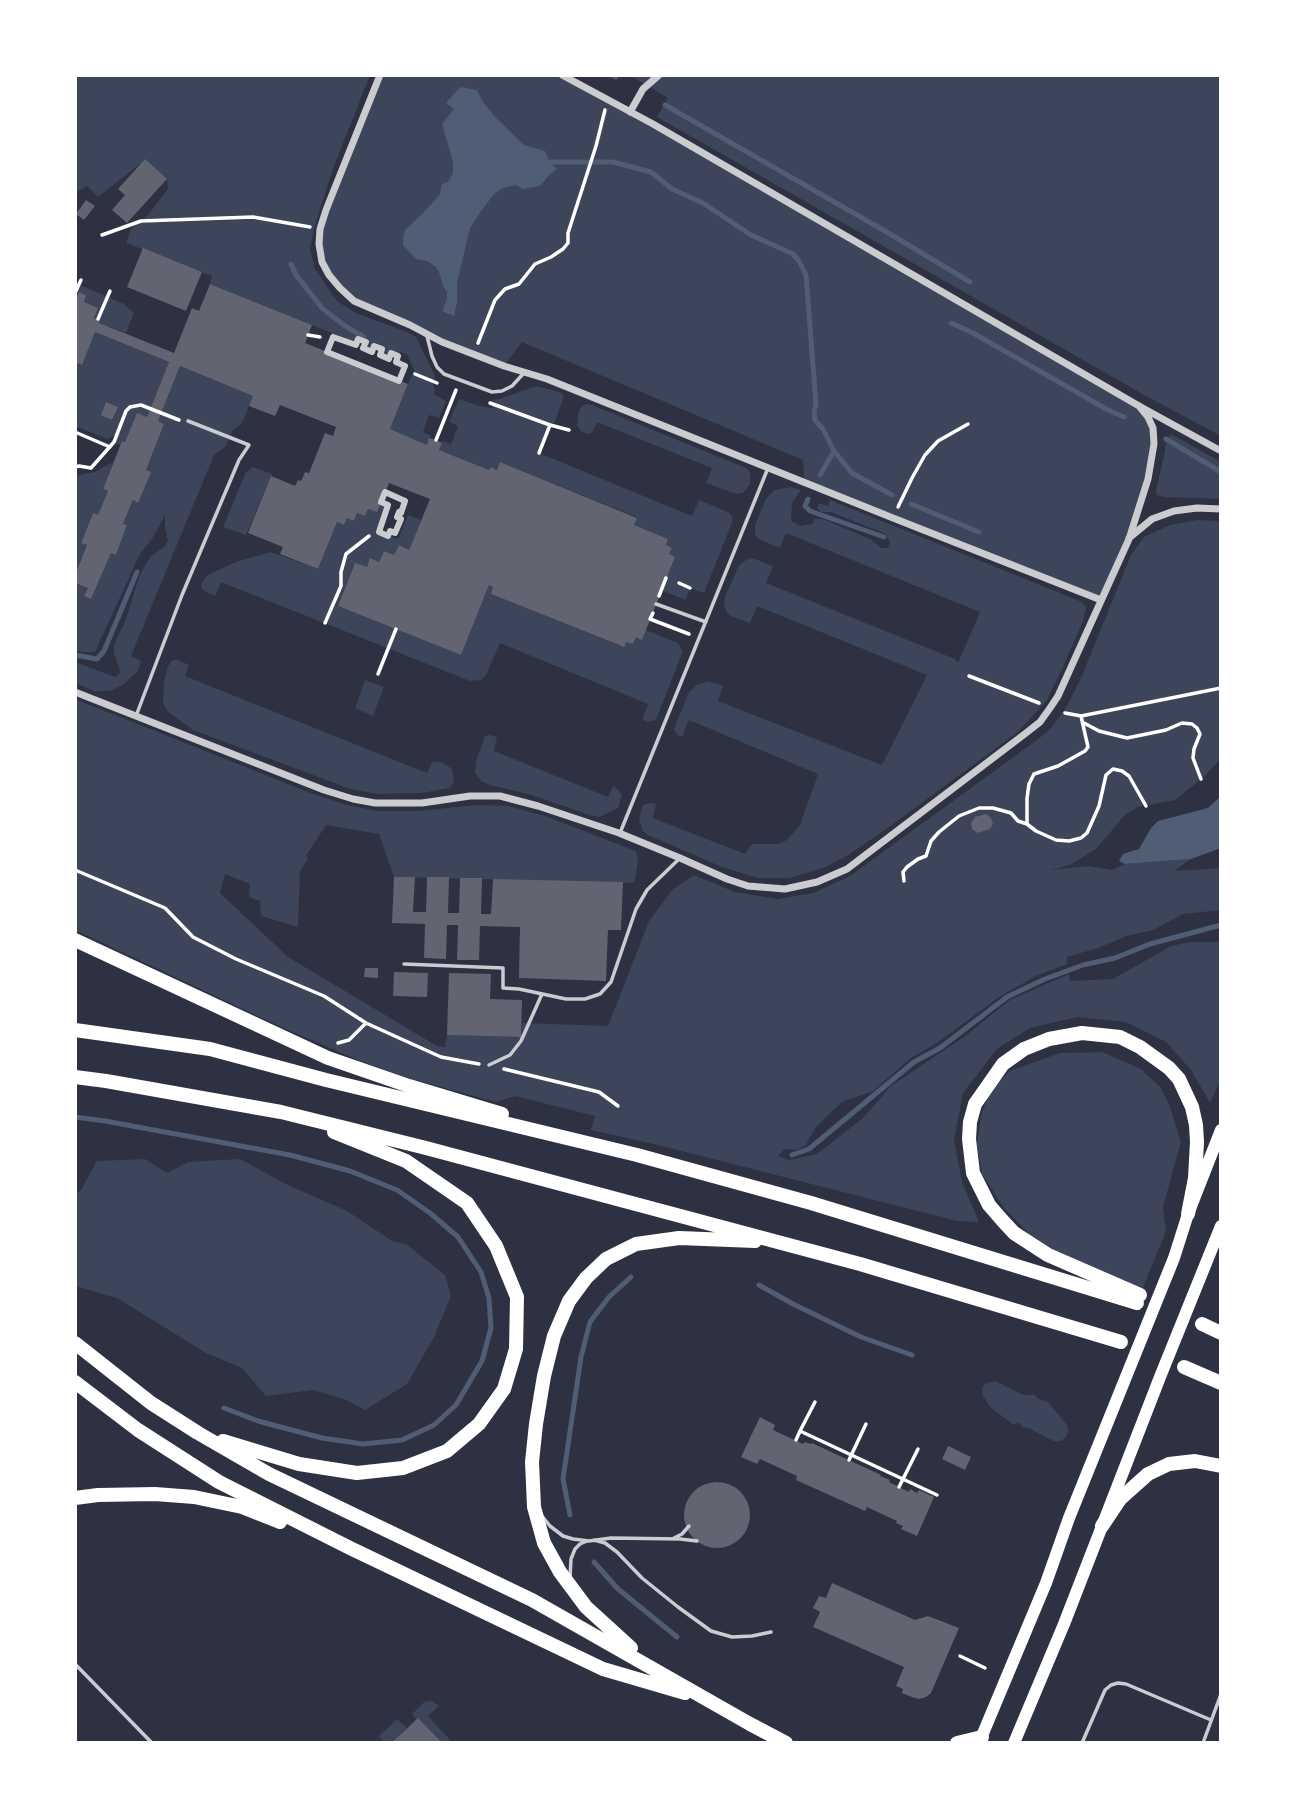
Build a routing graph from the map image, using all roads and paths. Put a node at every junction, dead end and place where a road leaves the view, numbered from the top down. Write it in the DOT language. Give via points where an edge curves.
graph roads {
  1 [pos="380,75"];
  2 [pos="562,75"];
  3 [pos="657,76"];
  4 [pos="610,100"];
  5 [pos="630,112"];
  6 [pos="320,229"];
  7 [pos="102,235"];
  8 [pos="81,279"];
  9 [pos="110,290"];
  10 [pos="75,293"];
  11 [pos="98,319"];
  12 [pos="427,334"];
  13 [pos="477,345"];
  14 [pos="525,373"];
  15 [pos="422,377"];
  16 [pos="399,381"];
  17 [pos="445,386"];
  18 [pos="453,397"];
  19 [pos="481,399"];
  20 [pos="1139,406"];
  21 [pos="188,421"];
  22 [pos="968,424"];
  23 [pos="550,425"];
  24 [pos="569,430"];
  25 [pos="75,432"];
  26 [pos="436,440"];
  27 [pos="110,447"];
  28 [pos="1221,451"];
  29 [pos="539,453"];
  30 [pos="75,467"];
  31 [pos="768,468"];
  32 [pos="1221,509"];
  33 [pos="893,519"];
  34 [pos="379,532"];
  35 [pos="1129,539"];
  36 [pos="679,583"];
  37 [pos="690,588"];
  38 [pos="1101,600"];
  39 [pos="656,604"];
  40 [pos="650,619"];
  41 [pos="706,622"];
  42 [pos="325,624"];
  43 [pos="396,629"];
  44 [pos="699,638"];
  45 [pos="378,674"];
  46 [pos="969,676"];
  47 [pos="1221,688"];
  48 [pos="75,692"];
  49 [pos="1044,705"];
  50 [pos="1065,713"];
  51 [pos="136,716"];
  52 [pos="1081,716"];
  53 [pos="1082,722"];
  54 [pos="1201,779"];
  55 [pos="1146,806"];
  56 [pos="1027,824"];
  57 [pos="619,833"];
  58 [pos="680,858"];
  59 [pos="75,870"];
  60 [pos="904,881"];
  61 [pos="75,940"];
  62 [pos="404,964"];
  63 [pos="542,994"];
  64 [pos="366,1023"];
  65 [pos="75,1030"];
  66 [pos="307,1048"];
  67 [pos="489,1065"];
  68 [pos="75,1077"];
  69 [pos="618,1106"];
  70 [pos="281,1112"];
  71 [pos="1221,1130"];
  72 [pos="637,1155"];
  73 [pos="1188,1214"];
  74 [pos="1221,1226"];
  75 [pos="781,1242"];
  76 [pos="1202,1324"];
  77 [pos="1221,1333"];
  78 [pos="1121,1342"];
  79 [pos="75,1343"];
  80 [pos="1184,1367"];
  81 [pos="75,1382"];
  82 [pos="1221,1384"];
  83 [pos="814,1402"];
  84 [pos="866,1424"];
  85 [pos="800,1431"];
  86 [pos="198,1433"];
  87 [pos="796,1440"];
  88 [pos="918,1449"];
  89 [pos="850,1458"];
  90 [pos="1221,1466"];
  91 [pos="903,1479"];
  92 [pos="899,1487"];
  93 [pos="937,1495"];
  94 [pos="75,1497"];
  95 [pos="534,1507"];
  96 [pos="1102,1525"];
  97 [pos="689,1526"];
  98 [pos="672,1539"];
  99 [pos="592,1540"];
  100 [pos="697,1541"];
  101 [pos="350,1548"];
  102 [pos="570,1586"];
  103 [pos="771,1632"];
  104 [pos="960,1656"];
  105 [pos="75,1664"];
  106 [pos="650,1666"];
  107 [pos="985,1668"];
  108 [pos="1221,1697"];
  109 [pos="704,1699"];
  110 [pos="1211,1720"];
  111 [pos="750,1724"];
  112 [pos="981,1740"];
  113 [pos="152,1743"];
  114 [pos="762,1743"];
  115 [pos="786,1743"];
  116 [pos="957,1743"];
  117 [pos="1014,1743"];
  118 [pos="1082,1743"];
  119 [pos="1203,1743"];
  1 -- 6 [label="street"];
  2 -- 4 [label="street"];
  3 -- 5 [label="street"];
  4 -- 5 [label="street"];
  4 -- 13 [label="path" via="568,243 535,264 519,284 505,289 495,300"];
  5 -- 20 [label="street"];
  6 -- 7 [label="path" via="253,217 141,222"];
  6 -- 12 [label="street" via="323,262 340,288 354,301"];
  8 -- 10 [label="path"];
  9 -- 11 [label="path"];
  12 -- 14 [label="street"];
  12 -- 14 [label="lane" via="432,356 444,374 492,392 512,386"];
  14 -- 31 [label="street"];
  15 -- 17 [label="path"];
  16 -- 16 [label="street" via="405,366 396,362 398,356 391,353 389,359 380,355 382,349 374,346 372,352 363,348 366,342 358,339 356,345 333,337 327,352"];
  18 -- 26 [label="path"];
  19 -- 23 [label="path"];
  20 -- 28 [label="street"];
  20 -- 35 [label="street" via="1153,428 1154,444"];
  21 -- 27 [label="path" via="135,405 126,411"];
  21 -- 51 [label="lane" via="249,445 182,594"];
  22 -- 33 [label="path" via="938,441 925,455"];
  23 -- 24 [label="path"];
  23 -- 29 [label="path"];
  25 -- 27 [label="path"];
  27 -- 30 [label="path" via="91,468"];
  31 -- 33 [label="street"];
  31 -- 41 [label="lane"];
  32 -- 35 [label="street" via="1174,511 1152,519"];
  33 -- 38 [label="street"];
  34 -- 34 [label="street" via="388,505 381,502 385,492 405,500 396,533"];
  34 -- 42 [label="path" via="346,554 341,586"];
  35 -- 38 [label="street"];
  36 -- 37 [label="path"];
  38 -- 58 [label="street" via="1058,696 1040,722 847,869 817,882 767,888 727,879"];
  39 -- 41 [label="lane"];
  40 -- 44 [label="path"];
  41 -- 44 [label="lane"];
  43 -- 45 [label="path"];
  44 -- 57 [label="lane"];
  46 -- 49 [label="path"];
  47 -- 52 [label="path"];
  48 -- 51 [label="street"];
  50 -- 52 [label="path"];
  51 -- 57 [label="street" via="353,799 422,803 500,796"];
  52 -- 53 [label="path"];
  53 -- 54 [label="path" via="1126,738 1192,723 1200,734 1193,758"];
  53 -- 56 [label="path" via="1088,742 1085,751 1034,774 1029,783"];
  55 -- 56 [label="path" via="1129,776 1113,769 1106,775 1099,806 1082,838 1056,840"];
  56 -- 60 [label="path" via="993,808 959,816 939,832 926,856 907,867"];
  57 -- 58 [label="street"];
  58 -- 63 [label="lane" via="647,890 611,982 600,994 585,999"];
  59 -- 64 [label="path" via="165,908 193,937 324,996"];
  61 -- 66 [label="highway"];
  62 -- 63 [label="lane" via="503,968 503,988"];
  63 -- 67 [label="lane" via="521,1041 510,1055"];
  64 -- 66 [label="path" via="349,1040"];
  64 -- 67 [label="path" via="441,1057"];
  65 -- 72 [label="highway" via="209,1049"];
  66 -- 72 [label="highway" via="409,1086"];
  67 -- 69 [label="path" via="599,1092"];
  68 -- 70 [label="highway"];
  70 -- 75 [label="highway"];
  70 -- 86 [label="highway" via="406,1161 467,1203 496,1245 517,1297 516,1349 504,1389 479,1424 447,1451 403,1468 357,1473 299,1464"];
  71 -- 73 [label="main road"];
  72 -- 73 [label="highway" via="1138,1299 1014,1234 989,1205 972,1173 969,1139 975,1104 1003,1064 1024,1049 1082,1033 1120,1037 1169,1068 1192,1107 1197,1142"];
  73 -- 112 [label="main road"];
  74 -- 96 [label="main road"];
  75 -- 78 [label="highway"];
  75 -- 95 [label="highway" via="679,1238 636,1244 607,1259 586,1278 569,1301 554,1336 544,1376 532,1462"];
  76 -- 77 [label="highway"];
  79 -- 86 [label="highway" via="150,1403"];
  80 -- 82 [label="highway"];
  81 -- 101 [label="highway" via="219,1482"];
  83 -- 85 [label="path"];
  84 -- 89 [label="path"];
  85 -- 87 [label="path"];
  85 -- 89 [label="path"];
  86 -- 106 [label="highway" via="269,1474 532,1600"];
  88 -- 91 [label="path"];
  89 -- 91 [label="path"];
  90 -- 96 [label="highway" via="1195,1461 1169,1464 1148,1474 1120,1499"];
  91 -- 92 [label="path"];
  91 -- 93 [label="path"];
  94 -- 101 [label="highway" via="194,1497 242,1507"];
  95 -- 99 [label="lane" via="562,1536"];
  95 -- 102 [label="highway" via="544,1543"];
  96 -- 117 [label="main road"];
  97 -- 98 [label="lane"];
  98 -- 99 [label="lane"];
  98 -- 100 [label="lane"];
  99 -- 102 [label="lane" via="575,1549"];
  99 -- 103 [label="lane" via="617,1552 642,1578 711,1631 732,1637"];
  101 -- 109 [label="highway" via="603,1669"];
  102 -- 106 [label="highway" via="586,1607"];
  104 -- 107 [label="path"];
  105 -- 113 [label="lane"];
  106 -- 109 [label="highway"];
  108 -- 110 [label="lane"];
  109 -- 111 [label="highway"];
  110 -- 118 [label="lane" via="1118,1683 1105,1690"];
  110 -- 119 [label="lane"];
  111 -- 114 [label="highway"];
  111 -- 115 [label="highway"];
  112 -- 116 [label="highway"];
}
